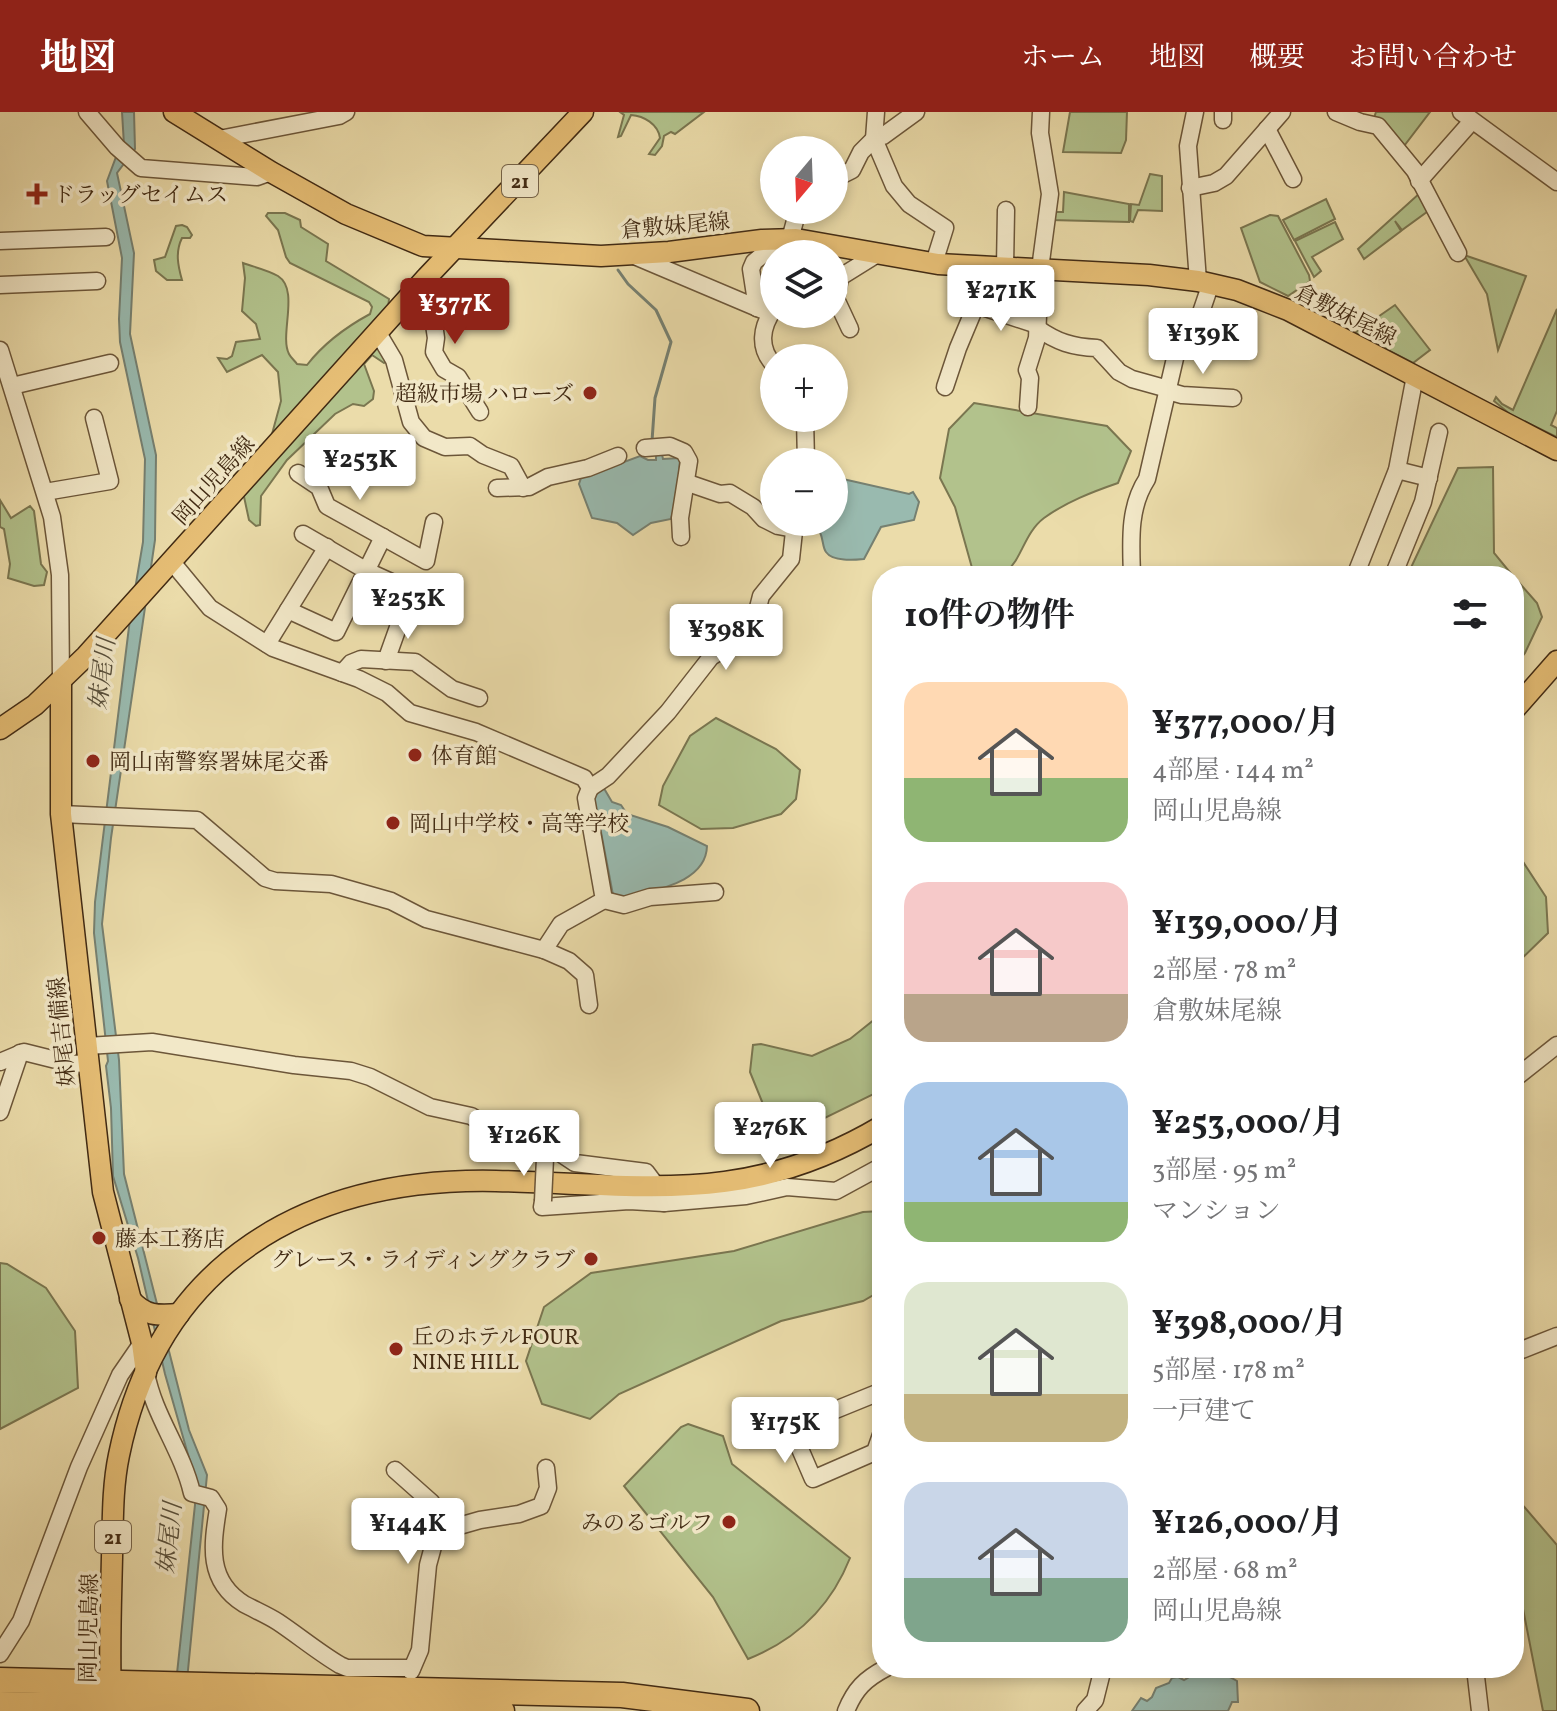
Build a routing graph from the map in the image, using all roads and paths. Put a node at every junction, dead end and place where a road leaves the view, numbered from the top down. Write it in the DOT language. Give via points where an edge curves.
graph roads {
  1 [pos="87,112"];
  2 [pos="174,112"];
  3 [pos="346,112"];
  4 [pos="583,112"];
  5 [pos="876,112"];
  6 [pos="916,112"];
  7 [pos="1041,112"];
  8 [pos="1195,112"];
  9 [pos="1336,112"];
  10 [pos="1280,113"];
  11 [pos="1467,116"];
  12 [pos="1267,129"];
  13 [pos="219,139"];
  14 [pos="874,139"];
  15 [pos="271,172"];
  16 [pos="848,172"];
  17 [pos="1293,179"];
  18 [pos="1419,181"];
  19 [pos="1557,182"];
  20 [pos="1190,188"];
  21 [pos="1006,210"];
  22 [pos="792,224"];
  23 [pos="106,237"];
  24 [pos="785,239"];
  25 [pos="0,241"];
  26 [pos="455,247"];
  27 [pos="879,253"];
  28 [pos="1458,253"];
  29 [pos="632,255"];
  30 [pos="760,258"];
  31 [pos="934,263"];
  32 [pos="983,266"];
  33 [pos="1005,267"];
  34 [pos="1040,269"];
  35 [pos="848,273"];
  36 [pos="427,277"];
  37 [pos="97,281"];
  38 [pos="1205,282"];
  39 [pos="0,285"];
  40 [pos="760,290"];
  41 [pos="760,305"];
  42 [pos="976,305"];
  43 [pos="848,325"];
  44 [pos="1037,326"];
  45 [pos="850,329"];
  46 [pos="378,333"];
  47 [pos="0,350"];
  48 [pos="110,363"];
  49 [pos="1415,376"];
  50 [pos="12,386"];
  51 [pos="945,387"];
  52 [pos="1168,390"];
  53 [pos="1233,398"];
  54 [pos="1028,407"];
  55 [pos="480,412"];
  56 [pos="94,418"];
  57 [pos="1439,432"];
  58 [pos="653,447"];
  59 [pos="1557,450"];
  60 [pos="618,456"];
  61 [pos="1397,470"];
  62 [pos="298,473"];
  63 [pos="1429,478"];
  64 [pos="688,483"];
  65 [pos="497,488"];
  66 [pos="523,488"];
  67 [pos="45,492"];
  68 [pos="760,515"];
  69 [pos="434,522"];
  70 [pos="303,534"];
  71 [pos="793,536"];
  72 [pos="383,537"];
  73 [pos="681,537"];
  74 [pos="327,547"];
  75 [pos="172,562"];
  76 [pos="1132,566"];
  77 [pos="1359,566"];
  78 [pos="1397,566"];
  79 [pos="367,571"];
  80 [pos="288,610"];
  81 [pos="267,644"];
  82 [pos="386,661"];
  83 [pos="1557,661"];
  84 [pos="342,673"];
  85 [pos="61,681"];
  86 [pos="479,698"];
  87 [pos="1524,699"];
  88 [pos="0,729"];
  89 [pos="590,788"];
  90 [pos="61,814"];
  91 [pos="715,892"];
  92 [pos="604,900"];
  93 [pos="544,950"];
  94 [pos="589,1005"];
  95 [pos="1557,1045"];
  96 [pos="91,1051"];
  97 [pos="20,1053"];
  98 [pos="0,1062"];
  99 [pos="1524,1071"];
  100 [pos="0,1112"];
  101 [pos="872,1132"];
  102 [pos="545,1153"];
  103 [pos="872,1171"];
  104 [pos="661,1195"];
  105 [pos="130,1299"];
  106 [pos="179,1314"];
  107 [pos="1557,1336"];
  108 [pos="142,1343"];
  109 [pos="1524,1349"];
  110 [pos="146,1373"];
  111 [pos="872,1395"];
  112 [pos="87,1452"];
  113 [pos="119,1453"];
  114 [pos="872,1453"];
  115 [pos="546,1468"];
  116 [pos="395,1470"];
  117 [pos="438,1532"];
  118 [pos="21,1621"];
  119 [pos="0,1639"];
  120 [pos="0,1654"];
  121 [pos="872,1675"];
  122 [pos="414,1676"];
  123 [pos="1100,1678"];
  124 [pos="1476,1678"];
  125 [pos="0,1680"];
  126 [pos="181,1694"];
  127 [pos="111,1700"];
  128 [pos="0,1704"];
  129 [pos="502,1711"];
  130 [pos="747,1711"];
  131 [pos="846,1711"];
  132 [pos="1085,1711"];
  133 [pos="1480,1711"];
  1 -- 15 [label="street" via="141,168 257,177"];
  2 -- 13 [label="main road, 倉敷妹尾線"];
  3 -- 13 [label="street"];
  4 -- 26 [label="main road, 岡山児島線 / 21"];
  5 -- 14 [label="street"];
  6 -- 14 [label="street"];
  7 -- 34 [label="street" via="1050,194"];
  8 -- 20 [label="street" via="1188,146"];
  9 -- 18 [label="street" via="1378,126"];
  10 -- 12 [label="street"];
  11 -- 18 [label="street"];
  11 -- 19 [label="street"];
  12 -- 17 [label="street"];
  12 -- 20 [label="street" via="1226,176"];
  13 -- 15 [label="main road, 倉敷妹尾線"];
  14 -- 16 [label="street"];
  14 -- 31 [label="street" via="894,186 909,204 945,228"];
  15 -- 26 [label="main road, 倉敷妹尾線" via="382,230 423,246"];
  18 -- 28 [label="street"];
  20 -- 38 [label="street"];
  21 -- 33 [label="street"];
  22 -- 24 [label="street"];
  23 -- 25 [label="street"];
  24 -- 27 [label="main road, 倉敷妹尾線"];
  24 -- 29 [label="main road, 倉敷妹尾線"];
  26 -- 29 [label="main road, 倉敷妹尾線"];
  26 -- 36 [label="main road, 岡山児島線 / 21"];
  27 -- 31 [label="main road, 倉敷妹尾線"];
  27 -- 35 [label="street"];
  29 -- 41 [label="street"];
  30 -- 40 [label="street" via="751,269"];
  31 -- 32 [label="main road, 倉敷妹尾線"];
  32 -- 33 [label="main road, 倉敷妹尾線"];
  32 -- 42 [label="street"];
  33 -- 34 [label="main road, 倉敷妹尾線"];
  34 -- 38 [label="main road, 倉敷妹尾線"];
  34 -- 44 [label="street"];
  36 -- 46 [label="main road, 岡山児島線 / 21"];
  36 -- 55 [label="street" via="434,352"];
  37 -- 39 [label="street"];
  38 -- 49 [label="main road, 倉敷妹尾線" via="1282,307"];
  38 -- 52 [label="street" via="1196,327 1179,341"];
  42 -- 44 [label="street"];
  42 -- 51 [label="street"];
  43 -- 45 [label="street"];
  44 -- 52 [label="street" via="1070,347 1097,348 1119,372"];
  44 -- 54 [label="street" via="1027,370"];
  46 -- 66 [label="street" via="394,360 411,422 424,438 445,447 470,446 511,466"];
  46 -- 75 [label="main road, 岡山児島線 / 21"];
  47 -- 50 [label="street"];
  48 -- 50 [label="street"];
  49 -- 59 [label="main road, 倉敷妹尾線"];
  49 -- 61 [label="street"];
  50 -- 67 [label="street"];
  52 -- 53 [label="street"];
  52 -- 76 [label="street" via="1131,529"];
  56 -- 67 [label="street" via="110,481"];
  57 -- 63 [label="street"];
  58 -- 64 [label="street" via="684,452"];
  60 -- 66 [label="street"];
  61 -- 63 [label="street"];
  61 -- 77 [label="street"];
  62 -- 72 [label="street" via="319,487 327,506"];
  63 -- 78 [label="street"];
  64 -- 68 [label="street" via="730,493"];
  64 -- 73 [label="street"];
  65 -- 66 [label="street"];
  67 -- 85 [label="street" via="60,575"];
  69 -- 72 [label="street" via="426,561"];
  70 -- 74 [label="street"];
  71 -- 89 [label="street" via="791,559 757,604 750,639 711,657 668,712"];
  72 -- 79 [label="street"];
  74 -- 79 [label="street"];
  74 -- 80 [label="street"];
  75 -- 81 [label="street" via="210,608"];
  75 -- 85 [label="main road, 岡山児島線 / 21"];
  79 -- 80 [label="street" via="336,632"];
  79 -- 82 [label="street" via="411,591"];
  80 -- 81 [label="street"];
  81 -- 84 [label="street"];
  82 -- 84 [label="street" via="361,659"];
  82 -- 86 [label="street" via="415,662 452,689"];
  83 -- 87 [label="main road"];
  84 -- 89 [label="street" via="387,693 410,713 506,744 584,778"];
  85 -- 88 [label="main road, 岡山児島線 / 21"];
  85 -- 90 [label="main road, 妹尾吉備線"];
  89 -- 92 [label="street" via="586,798"];
  90 -- 93 [label="street" via="197,820 265,878 331,884 391,901 426,919"];
  90 -- 96 [label="main road, 妹尾吉備線"];
  91 -- 92 [label="street" via="650,897 624,905"];
  92 -- 93 [label="street" via="561,924"];
  93 -- 94 [label="street" via="585,975"];
  95 -- 99 [label="street"];
  96 -- 97 [label="street" via="72,1064"];
  96 -- 102 [label="street" via="152,1042 351,1071 430,1107 471,1116"];
  96 -- 105 [label="main road, 妹尾吉備線" via="103,1192"];
  97 -- 98 [label="street"];
  97 -- 100 [label="street"];
  101 -- 104 [label="main road, 岡山児島線 / 21" via="847,1147 775,1173"];
  102 -- 104 [label="street" via="557,1151 575,1163 646,1172"];
  102 -- 104 [label="street, bridge" via="542,1207"];
  103 -- 104 [label="street" via="836,1191 787,1187 746,1196"];
  104 -- 106 [label="main road, 岡山児島線 / 21" via="495,1181 431,1182 356,1195 257,1239 208,1278"];
  105 -- 106 [label="main road" via="152,1315"];
  105 -- 108 [label="main road, 妹尾吉備線"];
  106 -- 110 [label="main road, 岡山児島線 / 21"];
  107 -- 109 [label="street"];
  108 -- 110 [label="main road, 妹尾吉備線"];
  108 -- 112 [label="street" via="120,1375"];
  110 -- 113 [label="main road, 岡山児島線 / 21"];
  110 -- 122 [label="street" via="153,1403 192,1493 215,1501 218,1509 213,1563 225,1588 340,1665"];
  111 -- 114 [label="street" via="791,1428 813,1479"];
  112 -- 113 [label="street"];
  112 -- 118 [label="street"];
  113 -- 127 [label="main road, 岡山児島線 / 21"];
  115 -- 117 [label="street" via="548,1488 541,1506"];
  116 -- 117 [label="street" via="431,1502 441,1517"];
  117 -- 122 [label="street" via="428,1565 423,1654"];
  118 -- 119 [label="street"];
  118 -- 120 [label="street"];
  121 -- 131 [label="street" via="858,1686"];
  122 -- 126 [label="highway"];
  122 -- 130 [label="highway"];
  123 -- 132 [label="street" via="1095,1700"];
  124 -- 133 [label="street"];
  125 -- 127 [label="highway"];
  126 -- 127 [label="highway"];
  126 -- 129 [label="highway"];
  127 -- 128 [label="highway"];
}
